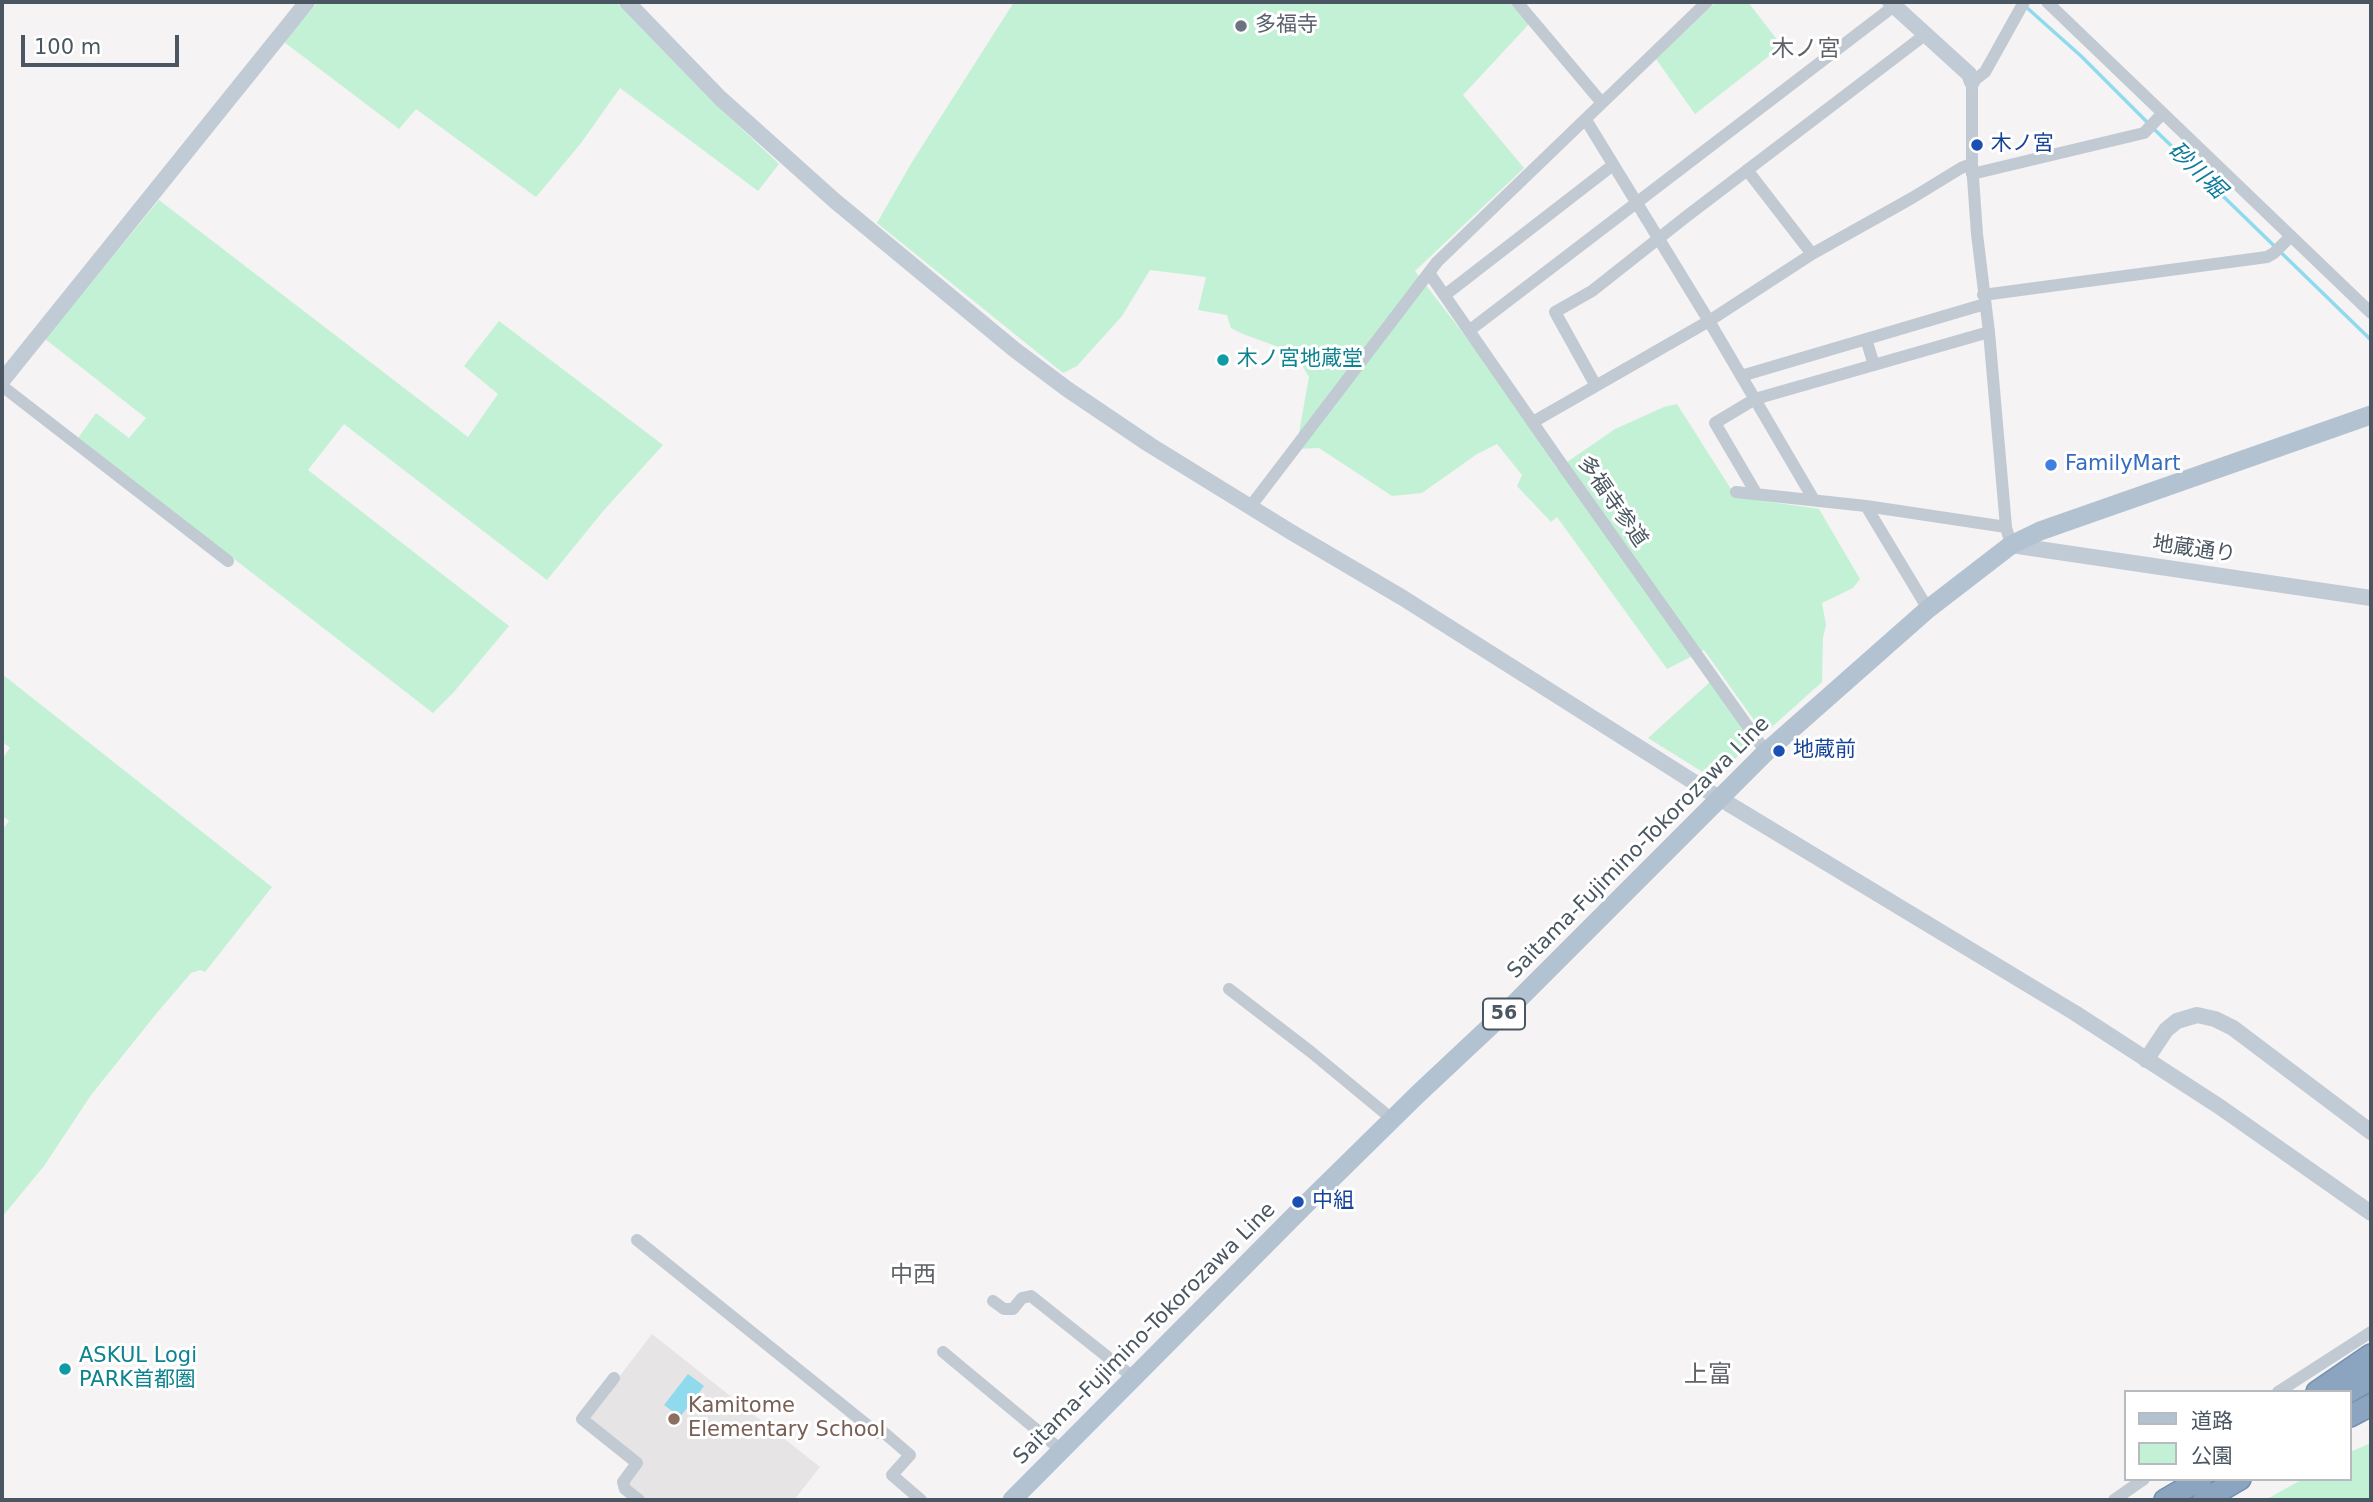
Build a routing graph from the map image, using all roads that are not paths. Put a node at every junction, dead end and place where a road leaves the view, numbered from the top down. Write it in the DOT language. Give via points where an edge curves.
graph roads {
  1 [pos="307,2"];
  2 [pos="627,2"];
  3 [pos="1517,2"];
  4 [pos="1707,2"];
  5 [pos="2024,2"];
  6 [pos="2047,2"];
  7 [pos="1892,4"];
  8 [pos="1927,34"];
  9 [pos="1972,82"];
  10 [pos="1602,103"];
  11 [pos="2162,114"];
  12 [pos="1586,120"];
  13 [pos="1613,165"];
  14 [pos="1972,169"];
  15 [pos="1747,170"];
  16 [pos="1636,203"];
  17 [pos="2291,236"];
  18 [pos="1658,238"];
  19 [pos="1812,254"];
  20 [pos="1429,273"];
  21 [pos="1446,295"];
  22 [pos="1984,300"];
  23 [pos="2371,313"];
  24 [pos="1709,321"];
  25 [pos="1470,330"];
  26 [pos="1989,332"];
  27 [pos="1866,339"];
  28 [pos="1874,365"];
  29 [pos="1741,376"];
  30 [pos="2,383"];
  31 [pos="1596,386"];
  32 [pos="1755,399"];
  33 [pos="2371,415"];
  34 [pos="1533,422"];
  35 [pos="1736,492"];
  36 [pos="1756,494"];
  37 [pos="1814,500"];
  38 [pos="1866,506"];
  39 [pos="1250,507"];
  40 [pos="2008,536"];
  41 [pos="228,561"];
  42 [pos="2371,598"];
  43 [pos="1928,609"];
  44 [pos="1766,752"];
  45 [pos="1719,798"];
  46 [pos="1228,989"];
  47 [pos="2146,1060"];
  48 [pos="1392,1119"];
  49 [pos="2371,1132"];
  50 [pos="2371,1213"];
  51 [pos="637,1240"];
  52 [pos="993,1301"];
  53 [pos="2371,1332"];
  54 [pos="943,1352"];
  55 [pos="2371,1355"];
  56 [pos="614,1378"];
  57 [pos="1133,1378"];
  58 [pos="2371,1379"];
  59 [pos="2280,1390"];
  60 [pos="2320,1390"];
  61 [pos="2352,1390"];
  62 [pos="2371,1405"];
  63 [pos="2352,1415"];
  64 [pos="1061,1450"];
  65 [pos="2141,1481"];
  66 [pos="2185,1481"];
  67 [pos="2198,1481"];
  68 [pos="2237,1481"];
  69 [pos="639,1500"];
  70 [pos="921,1500"];
  71 [pos="1012,1500"];
  72 [pos="2114,1500"];
  73 [pos="2158,1500"];
  74 [pos="2165,1500"];
  75 [pos="2204,1500"];
  1 -- 30 [label="street"];
  2 -- 39 [label="street" via="720,97 816,184 1015,349 1150,445"];
  3 -- 10 [label="street"];
  4 -- 10 [label="street"];
  5 -- 9 [label="street" via="1985,72"];
  6 -- 11 [label="street"];
  7 -- 8 [label="street"];
  7 -- 16 [label="street"];
  8 -- 9 [label="street"];
  8 -- 15 [label="street"];
  9 -- 14 [label="street"];
  10 -- 12 [label="street"];
  11 -- 14 [label="street" via="2146,131"];
  11 -- 17 [label="street"];
  12 -- 13 [label="street"];
  12 -- 20 [label="street"];
  13 -- 16 [label="street"];
  13 -- 21 [label="street"];
  14 -- 19 [label="street" via="1961,168"];
  14 -- 22 [label="street"];
  15 -- 18 [label="street"];
  15 -- 19 [label="street"];
  16 -- 18 [label="street"];
  16 -- 25 [label="street"];
  17 -- 22 [label="street" via="2267,257"];
  17 -- 23 [label="street"];
  18 -- 24 [label="street"];
  18 -- 31 [label="street" via="1592,291 1555,312"];
  19 -- 24 [label="street"];
  20 -- 21 [label="street, 多福寺参道"];
  20 -- 39 [label="street"];
  21 -- 25 [label="street, 多福寺参道"];
  22 -- 26 [label="street"];
  22 -- 27 [label="street"];
  24 -- 29 [label="street"];
  24 -- 31 [label="street"];
  25 -- 34 [label="street, 多福寺参道"];
  26 -- 28 [label="street"];
  26 -- 40 [label="street"];
  27 -- 28 [label="street"];
  27 -- 29 [label="street"];
  28 -- 32 [label="street"];
  29 -- 32 [label="street"];
  30 -- 41 [label="street"];
  31 -- 34 [label="street"];
  32 -- 36 [label="street" via="1716,423"];
  32 -- 37 [label="street"];
  33 -- 40 [label="main road, Saitama-Fujimino-Tokorozawa Line / 56"];
  34 -- 44 [label="street, 多福寺参道"];
  35 -- 36 [label="street"];
  36 -- 37 [label="street"];
  37 -- 38 [label="street"];
  38 -- 40 [label="street"];
  38 -- 43 [label="street"];
  39 -- 45 [label="street"];
  40 -- 42 [label="street, 地蔵通り"];
  40 -- 43 [label="main road, Saitama-Fujimino-Tokorozawa Line / 56"];
  43 -- 44 [label="main road, Saitama-Fujimino-Tokorozawa Line / 56"];
  44 -- 45 [label="main road, Saitama-Fujimino-Tokorozawa Line / 56"];
  45 -- 47 [label="street"];
  45 -- 48 [label="main road, Saitama-Fujimino-Tokorozawa Line / 56"];
  46 -- 48 [label="street"];
  47 -- 49 [label="street" via="2176,1021 2197,1015 2215,1019"];
  47 -- 50 [label="street"];
  48 -- 57 [label="main road, Saitama-Fujimino-Tokorozawa Line / 56"];
  51 -- 70 [label="street" via="910,1455 892,1475"];
  52 -- 57 [label="street" via="1013,1309 1022,1298 1031,1296"];
  53 -- 59 [label="street"];
  54 -- 64 [label="street"];
  55 -- 60 [label="highway"];
  56 -- 69 [label="street" via="582,1419 637,1463 623,1482"];
  57 -- 64 [label="main road, Saitama-Fujimino-Tokorozawa Line / 56"];
  58 -- 61 [label="highway"];
  62 -- 63 [label="highway"];
  64 -- 71 [label="main road, Saitama-Fujimino-Tokorozawa Line / 56"];
  65 -- 72 [label="street"];
  66 -- 73 [label="highway"];
  67 -- 74 [label="highway"];
  68 -- 75 [label="highway"];
}
